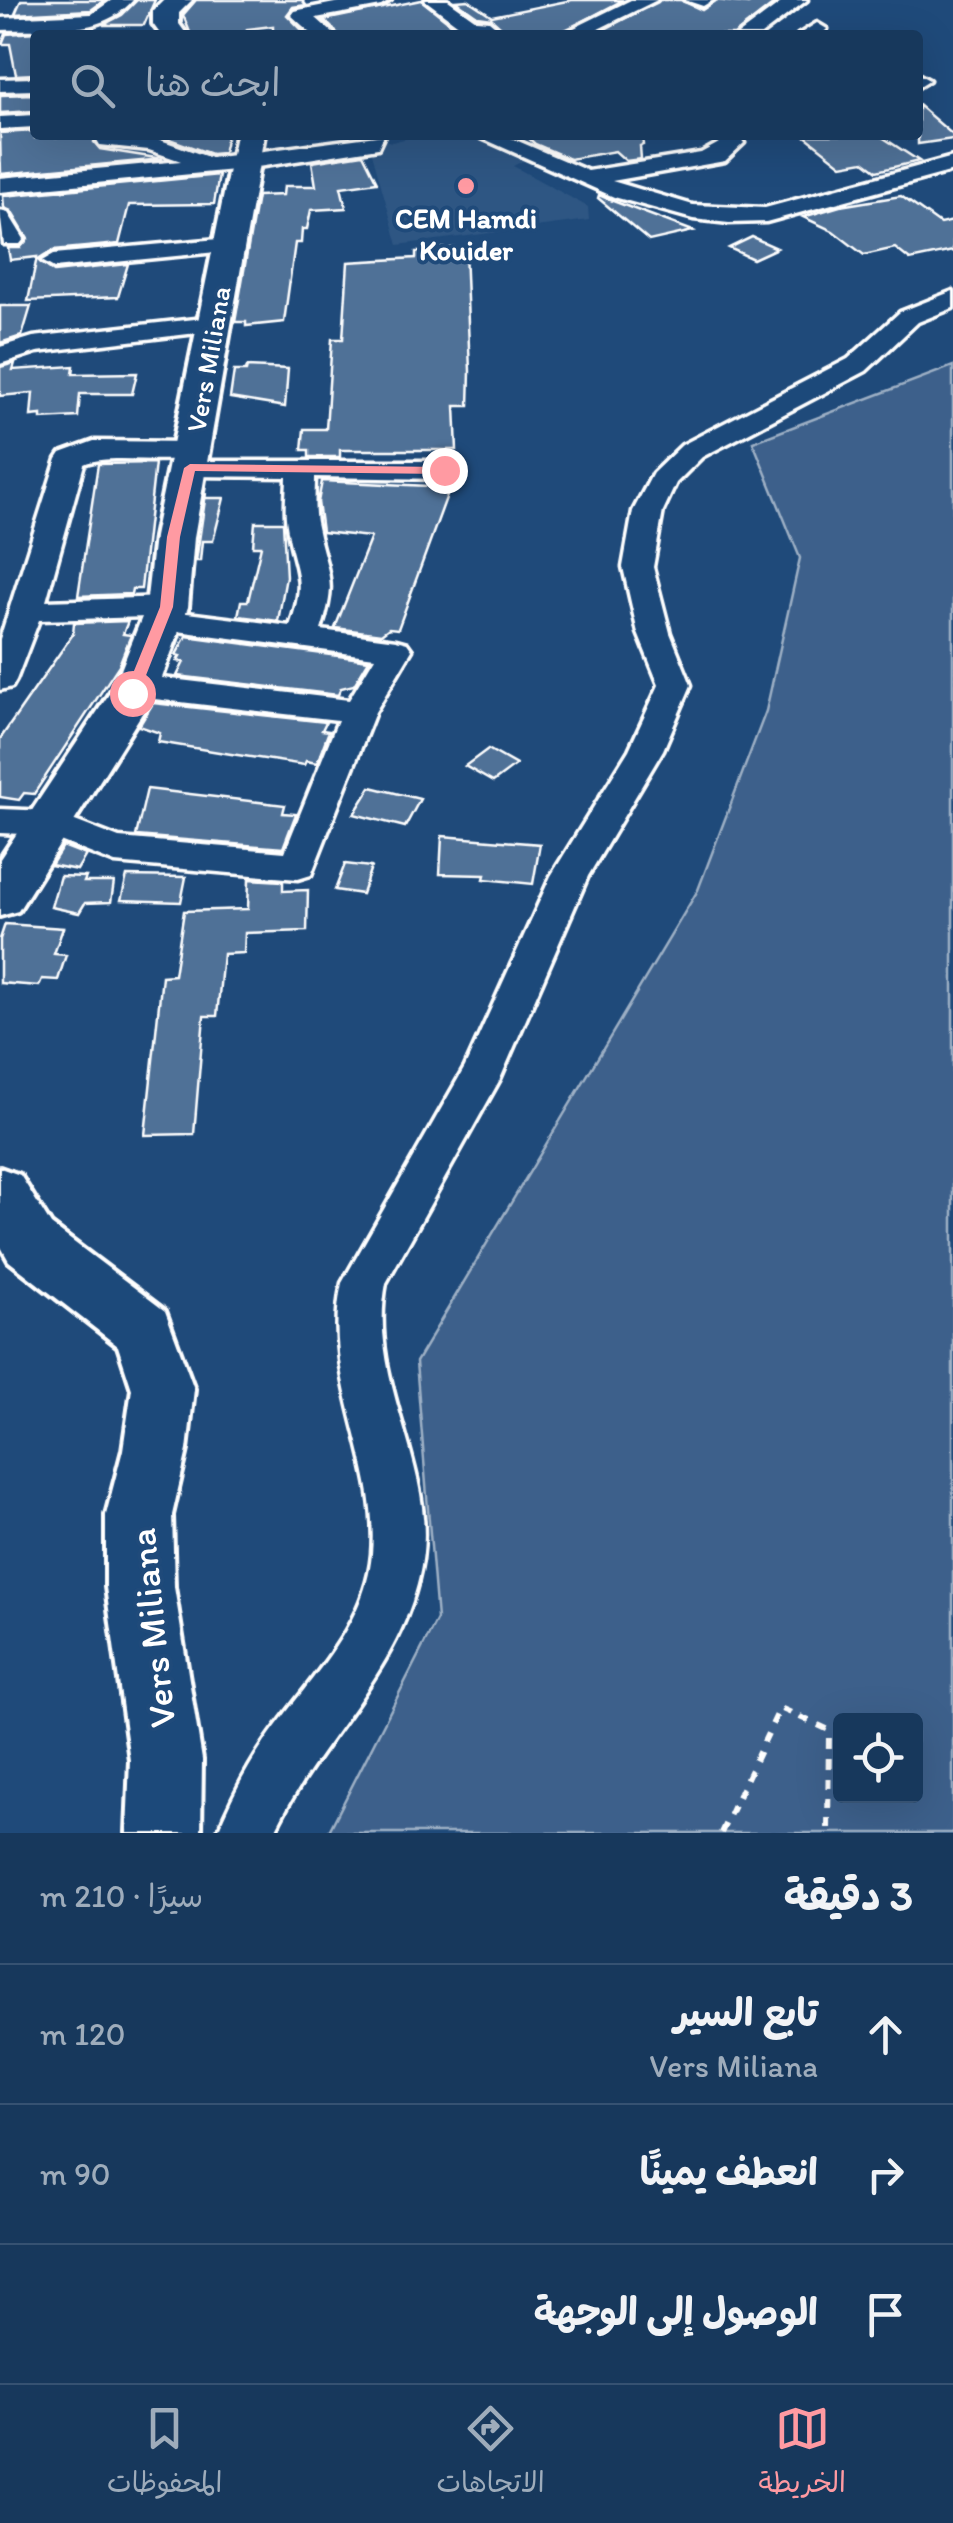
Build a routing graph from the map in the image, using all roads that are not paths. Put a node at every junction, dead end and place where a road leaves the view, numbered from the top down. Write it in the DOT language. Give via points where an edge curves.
graph roads {
  1 [pos="12,0"];
  2 [pos="123,0"];
  3 [pos="381,0"];
  4 [pos="435,0"];
  5 [pos="646,0"];
  6 [pos="695,0"];
  7 [pos="702,0"];
  8 [pos="797,0"];
  9 [pos="174,1"];
  10 [pos="306,7"];
  11 [pos="0,25"];
  12 [pos="66,30"];
  13 [pos="170,30"];
  14 [pos="319,30"];
  15 [pos="489,30"];
  16 [pos="581,30"];
  17 [pos="755,30"];
  18 [pos="30,63"];
  19 [pos="0,66"];
  20 [pos="30,84"];
  21 [pos="0,85"];
  22 [pos="30,121"];
  23 [pos="0,123"];
  24 [pos="108,140"];
  25 [pos="371,140"];
  26 [pos="498,140"];
  27 [pos="729,140"];
  28 [pos="71,153"];
  29 [pos="236,154"];
  30 [pos="953,164"];
  31 [pos="74,178"];
  32 [pos="587,178"];
  33 [pos="0,184"];
  34 [pos="229,245"];
  35 [pos="54,261"];
  36 [pos="953,299"];
  37 [pos="213,325"];
  38 [pos="0,356"];
  39 [pos="191,459"];
  40 [pos="301,469"];
  41 [pos="444,470"];
  42 [pos="28,611"];
  43 [pos="164,613"];
  44 [pos="302,638"];
  45 [pos="0,680"];
  46 [pos="137,686"];
  47 [pos="358,712"];
  48 [pos="0,821"];
  49 [pos="48,823"];
  50 [pos="0,898"];
  51 [pos="0,1192"];
  52 [pos="164,1833"];
  53 [pos="245,1833"];
  1 -- 11 [label="street"];
  2 -- 11 [label="street" via="94,20"];
  3 -- 10 [label="street"];
  4 -- 15 [label="street"];
  5 -- 16 [label="street"];
  6 -- 7 [label="street"];
  8 -- 17 [label="street"];
  9 -- 13 [label="main road" via="166,11"];
  10 -- 14 [label="street" via="301,15"];
  11 -- 12 [label="street"];
  18 -- 19 [label="street"];
  20 -- 21 [label="street"];
  22 -- 23 [label="street"];
  24 -- 29 [label="street"];
  25 -- 29 [label="street"];
  26 -- 32 [label="street"];
  27 -- 32 [label="street" via="733,144 716,156"];
  28 -- 31 [label="street"];
  29 -- 31 [label="street"];
  29 -- 34 [label="main road, Vers Miliana"];
  30 -- 32 [label="street" via="736,218 670,209"];
  31 -- 33 [label="street"];
  34 -- 35 [label="street"];
  34 -- 37 [label="main road, Vers Miliana"];
  36 -- 53 [label="street" via="910,317 857,364 692,450 662,479 648,511 638,567 674,686 645,754 539,938 491,1056 363,1284 363,1356 399,1511 385,1613 355,1669 258,1800"];
  37 -- 38 [label="street" via="33,345"];
  37 -- 39 [label="main road, Vers Miliana"];
  39 -- 40 [label="street"];
  39 -- 42 [label="street" via="94,449 72,459"];
  39 -- 43 [label="main road, Vers Miliana"];
  40 -- 41 [label="street"];
  40 -- 44 [label="street" via="301,524 318,594"];
  42 -- 43 [label="street"];
  42 -- 45 [label="street"];
  43 -- 44 [label="street"];
  43 -- 46 [label="main road, Vers Miliana"];
  44 -- 47 [label="street" via="396,650"];
  46 -- 47 [label="street"];
  46 -- 49 [label="main road, Vers Miliana"];
  47 -- 49 [label="street" via="298,866 115,850"];
  48 -- 49 [label="street"];
  49 -- 50 [label="main road, Vers Miliana"];
  51 -- 52 [label="main road, Vers Miliana" via="30,1243 143,1330 163,1389 139,1515 140,1587 166,1760"];
}
